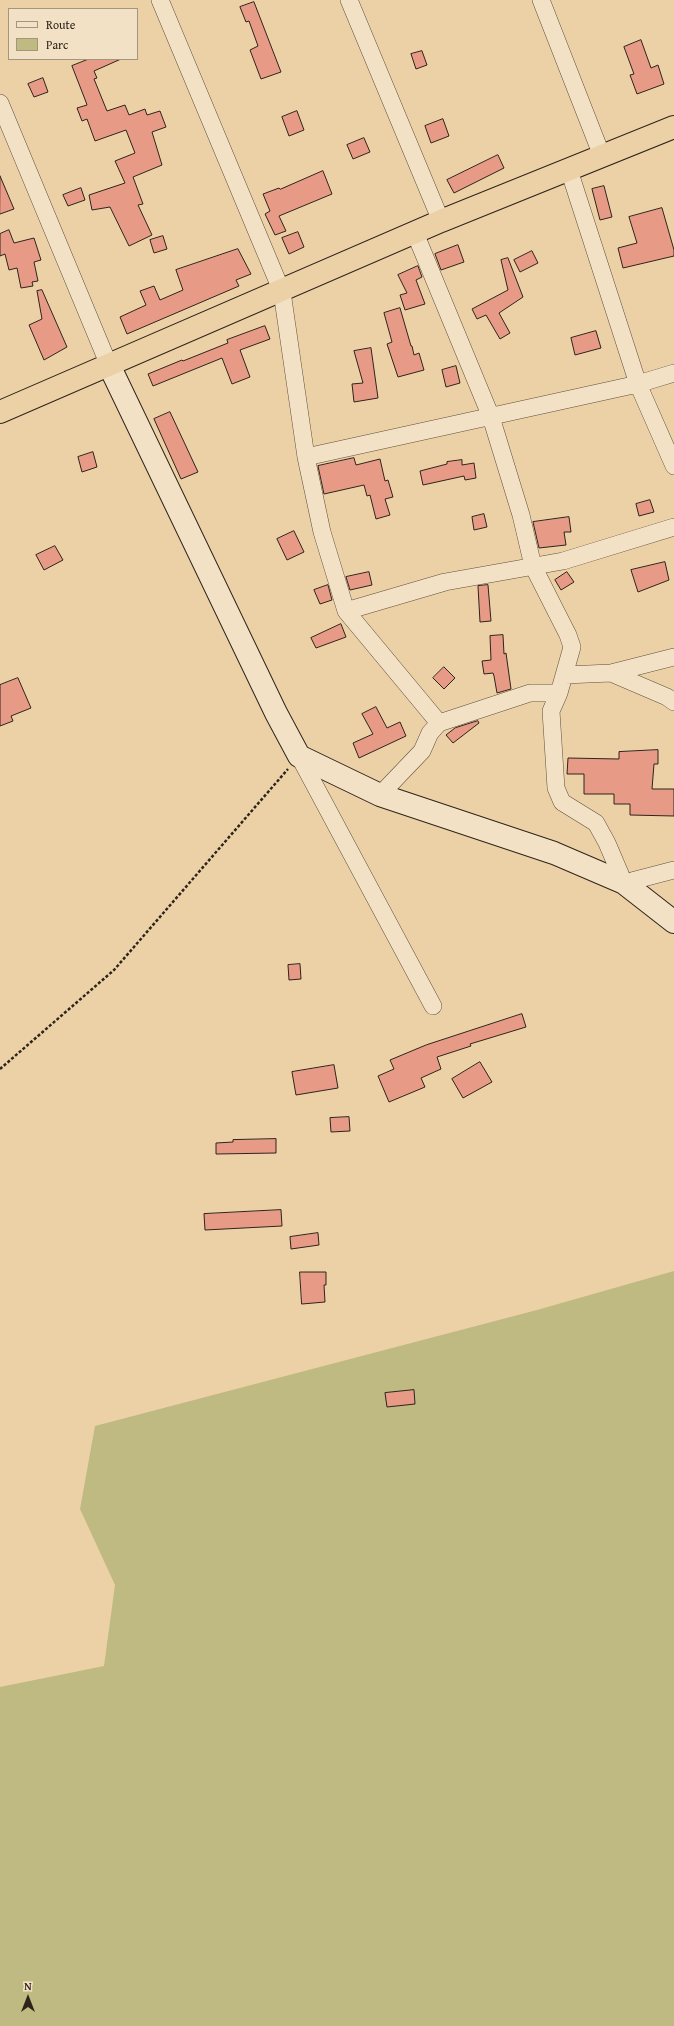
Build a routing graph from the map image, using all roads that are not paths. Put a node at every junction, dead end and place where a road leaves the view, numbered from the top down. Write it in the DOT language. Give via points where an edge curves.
graph roads {
  1 [pos="160,0"];
  2 [pos="349,0"];
  3 [pos="540,0"];
  4 [pos="0,103"];
  5 [pos="674,127"];
  6 [pos="602,156"];
  7 [pos="569,170"];
  8 [pos="441,222"];
  9 [pos="415,233"];
  10 [pos="282,292"];
  11 [pos="108,364"];
  12 [pos="674,373"];
  13 [pos="638,384"];
  14 [pos="0,412"];
  15 [pos="491,417"];
  16 [pos="306,457"];
  17 [pos="674,466"];
  18 [pos="674,527"];
  19 [pos="533,566"];
  20 [pos="346,611"];
  21 [pos="674,657"];
  22 [pos="611,673"];
  23 [pos="565,675"];
  24 [pos="559,693"];
  25 [pos="674,702"];
  26 [pos="439,723"];
  27 [pos="299,756"];
  28 [pos="380,795"];
  29 [pos="674,870"];
  30 [pos="624,883"];
  31 [pos="674,922"];
  32 [pos="433,1006"];
  1 -- 10 [label="street"];
  2 -- 8 [label="street"];
  3 -- 6 [label="street"];
  4 -- 11 [label="street"];
  5 -- 6 [label="highway"];
  6 -- 7 [label="highway"];
  7 -- 8 [label="highway"];
  7 -- 13 [label="street"];
  8 -- 9 [label="highway"];
  9 -- 10 [label="highway"];
  9 -- 15 [label="street"];
  10 -- 11 [label="highway"];
  10 -- 16 [label="street"];
  11 -- 14 [label="highway"];
  11 -- 27 [label="street"];
  12 -- 13 [label="street"];
  13 -- 15 [label="street"];
  13 -- 17 [label="street"];
  15 -- 16 [label="street"];
  15 -- 19 [label="street" via="521,515"];
  16 -- 20 [label="street" via="322,532"];
  18 -- 19 [label="street" via="574,558"];
  19 -- 20 [label="street" via="445,582"];
  19 -- 23 [label="street" via="572,647"];
  20 -- 26 [label="street"];
  21 -- 22 [label="street"];
  22 -- 23 [label="street"];
  22 -- 25 [label="street"];
  23 -- 24 [label="street"];
  24 -- 26 [label="street" via="530,693"];
  24 -- 30 [label="street" via="551,711 556,788 562,802 596,823"];
  26 -- 28 [label="street" via="430,732 422,751"];
  27 -- 28 [label="street"];
  27 -- 32 [label="street"];
  28 -- 30 [label="street" via="554,853"];
  29 -- 30 [label="street"];
  30 -- 31 [label="street"];
}
